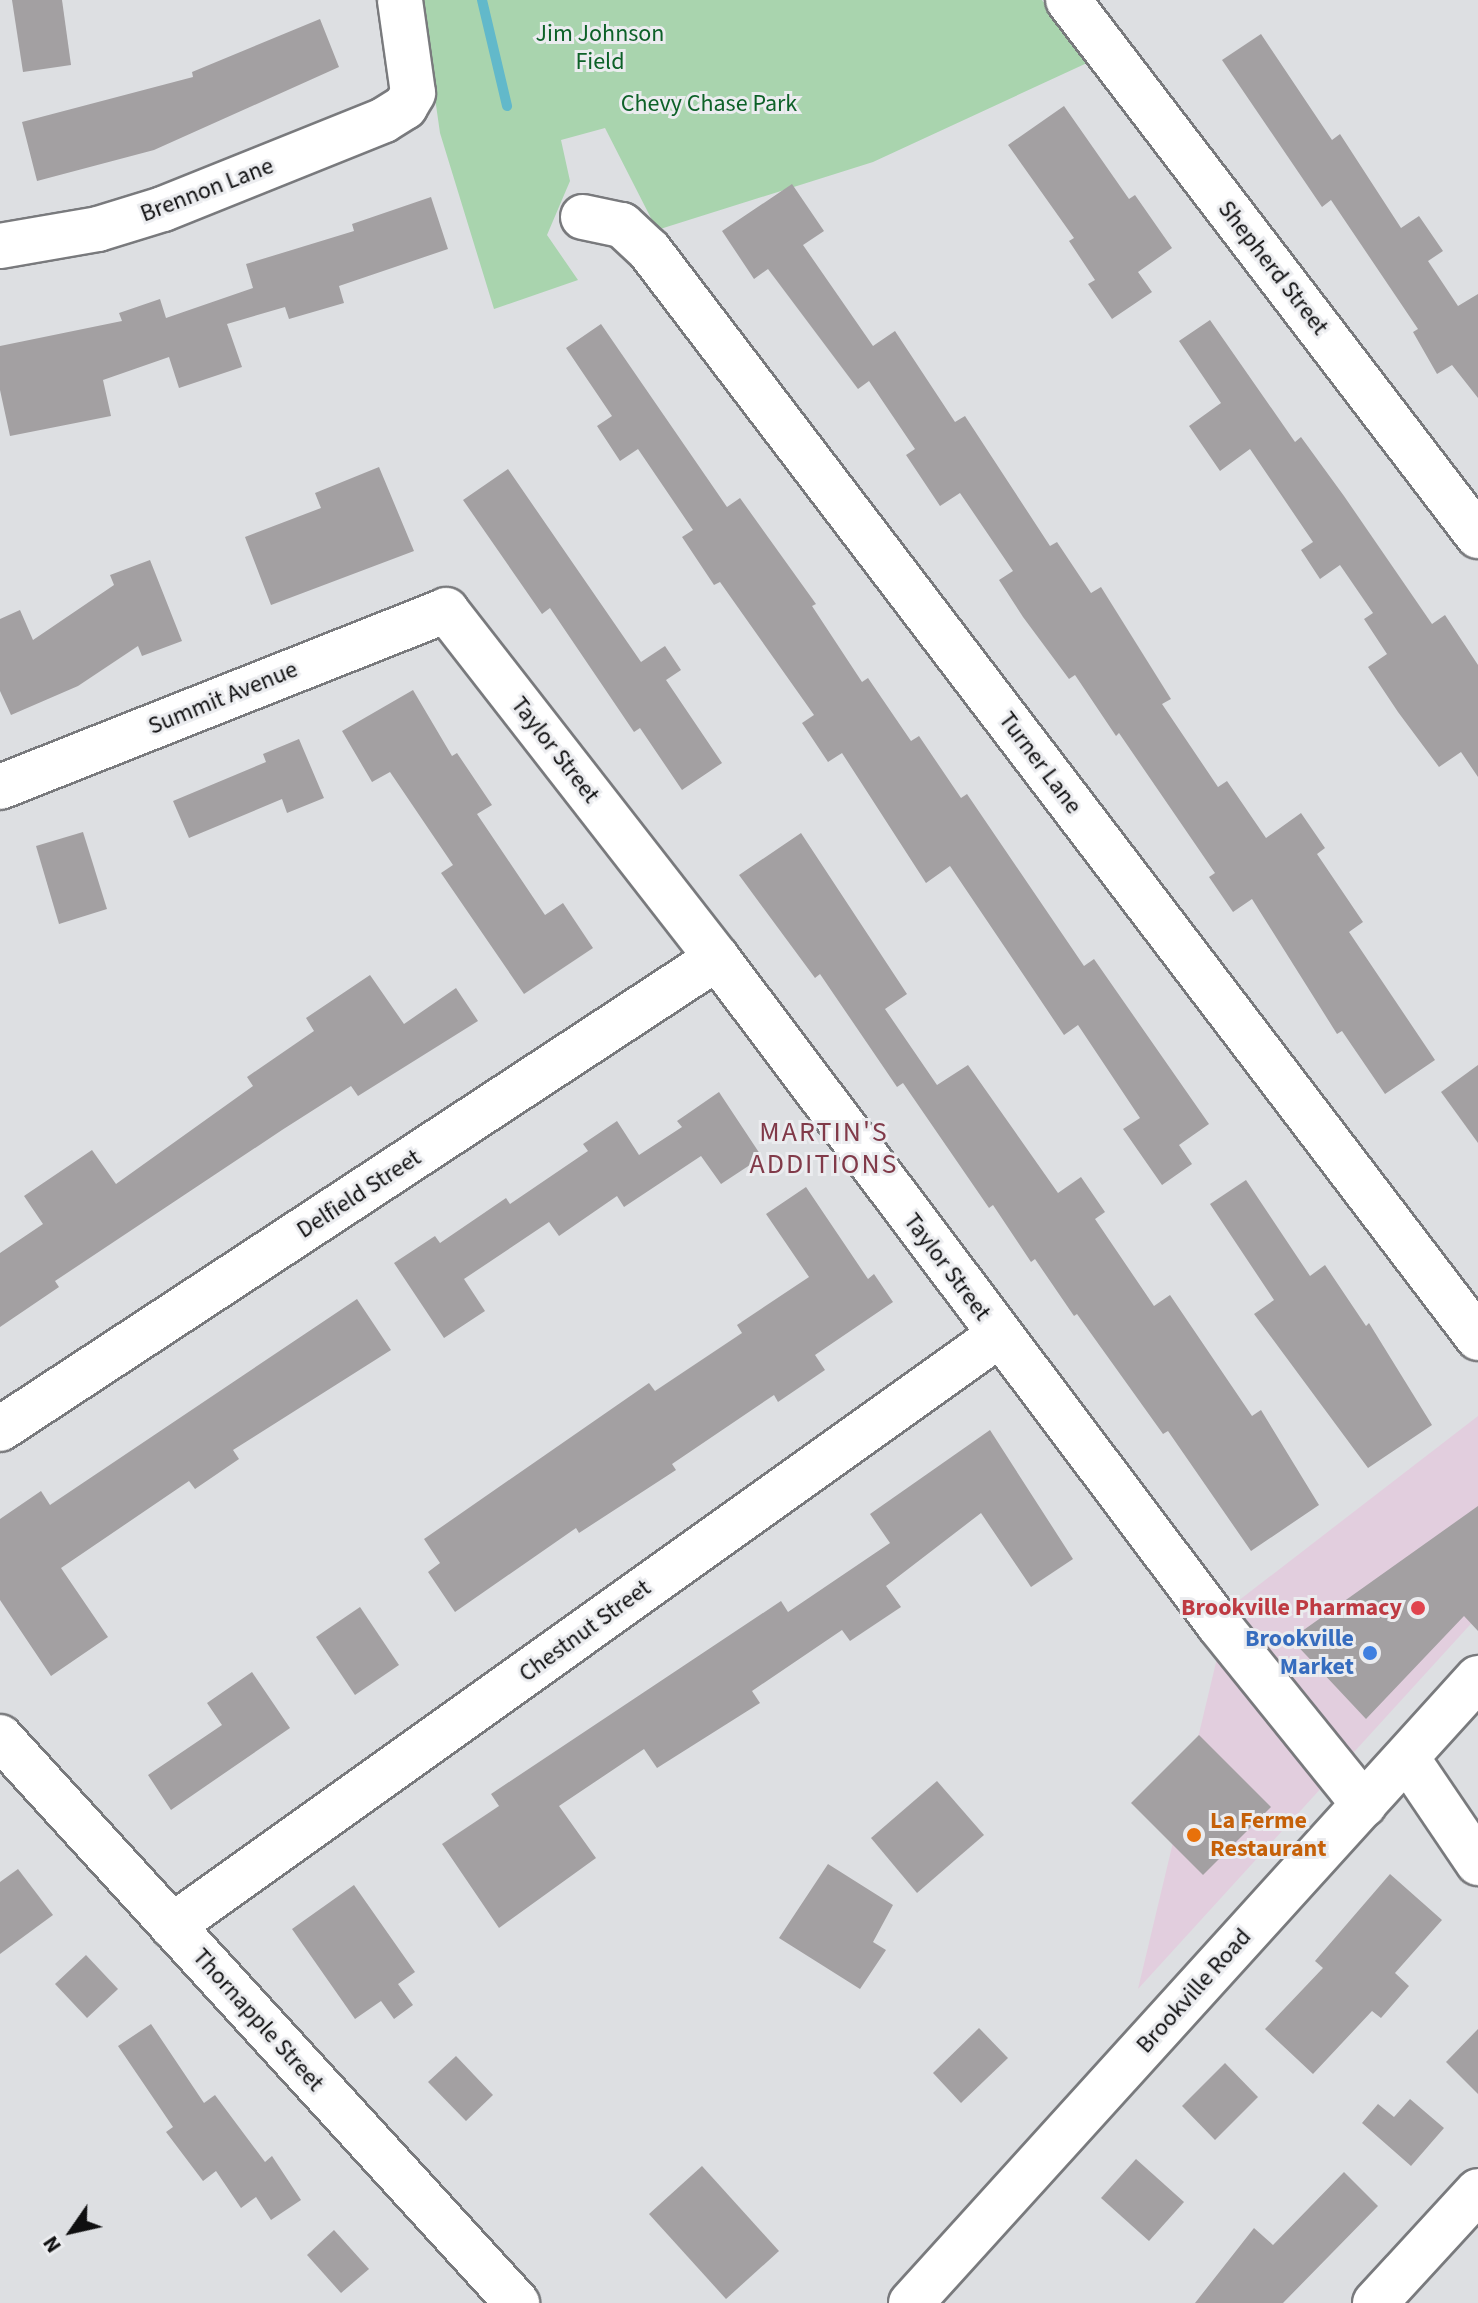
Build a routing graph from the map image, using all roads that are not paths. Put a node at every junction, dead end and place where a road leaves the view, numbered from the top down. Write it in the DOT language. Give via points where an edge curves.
graph roads {
  1 [pos="400,0"];
  2 [pos="1068,0"];
  3 [pos="583,217"];
  4 [pos="0,246"];
  5 [pos="1478,536"];
  6 [pos="446,610"];
  7 [pos="0,787"];
  8 [pos="717,958"];
  9 [pos="998,1336"];
  10 [pos="1478,1338"];
  11 [pos="0,1429"];
  12 [pos="1478,1678"];
  13 [pos="0,1737"];
  14 [pos="1407,1758"];
  15 [pos="1364,1805"];
  16 [pos="1478,1863"];
  17 [pos="172,1926"];
  18 [pos="1478,2191"];
  19 [pos="517,2303"];
  20 [pos="911,2303"];
  21 [pos="1375,2303"];
  1 -- 4 [label="street, Brennon Lane" via="413,93 405,107 384,120 163,209 98,229"];
  2 -- 5 [label="street, Shepherd Street"];
  3 -- 10 [label="street, Turner Lane" via="622,225 649,250"];
  6 -- 7 [label="street, Summit Avenue"];
  6 -- 8 [label="street, Taylor Street"];
  8 -- 9 [label="street, Taylor Street"];
  8 -- 11 [label="street, Delfield Street"];
  9 -- 15 [label="street, Taylor Street"];
  9 -- 17 [label="street, Chestnut Street"];
  12 -- 14 [label="street, Brookville Road"];
  13 -- 17 [label="street, Thornapple Street"];
  14 -- 15 [label="street, Brookville Road"];
  14 -- 16 [label="street"];
  15 -- 20 [label="street, Brookville Road"];
  17 -- 19 [label="street, Thornapple Street"];
  18 -- 21 [label="street"];
}
